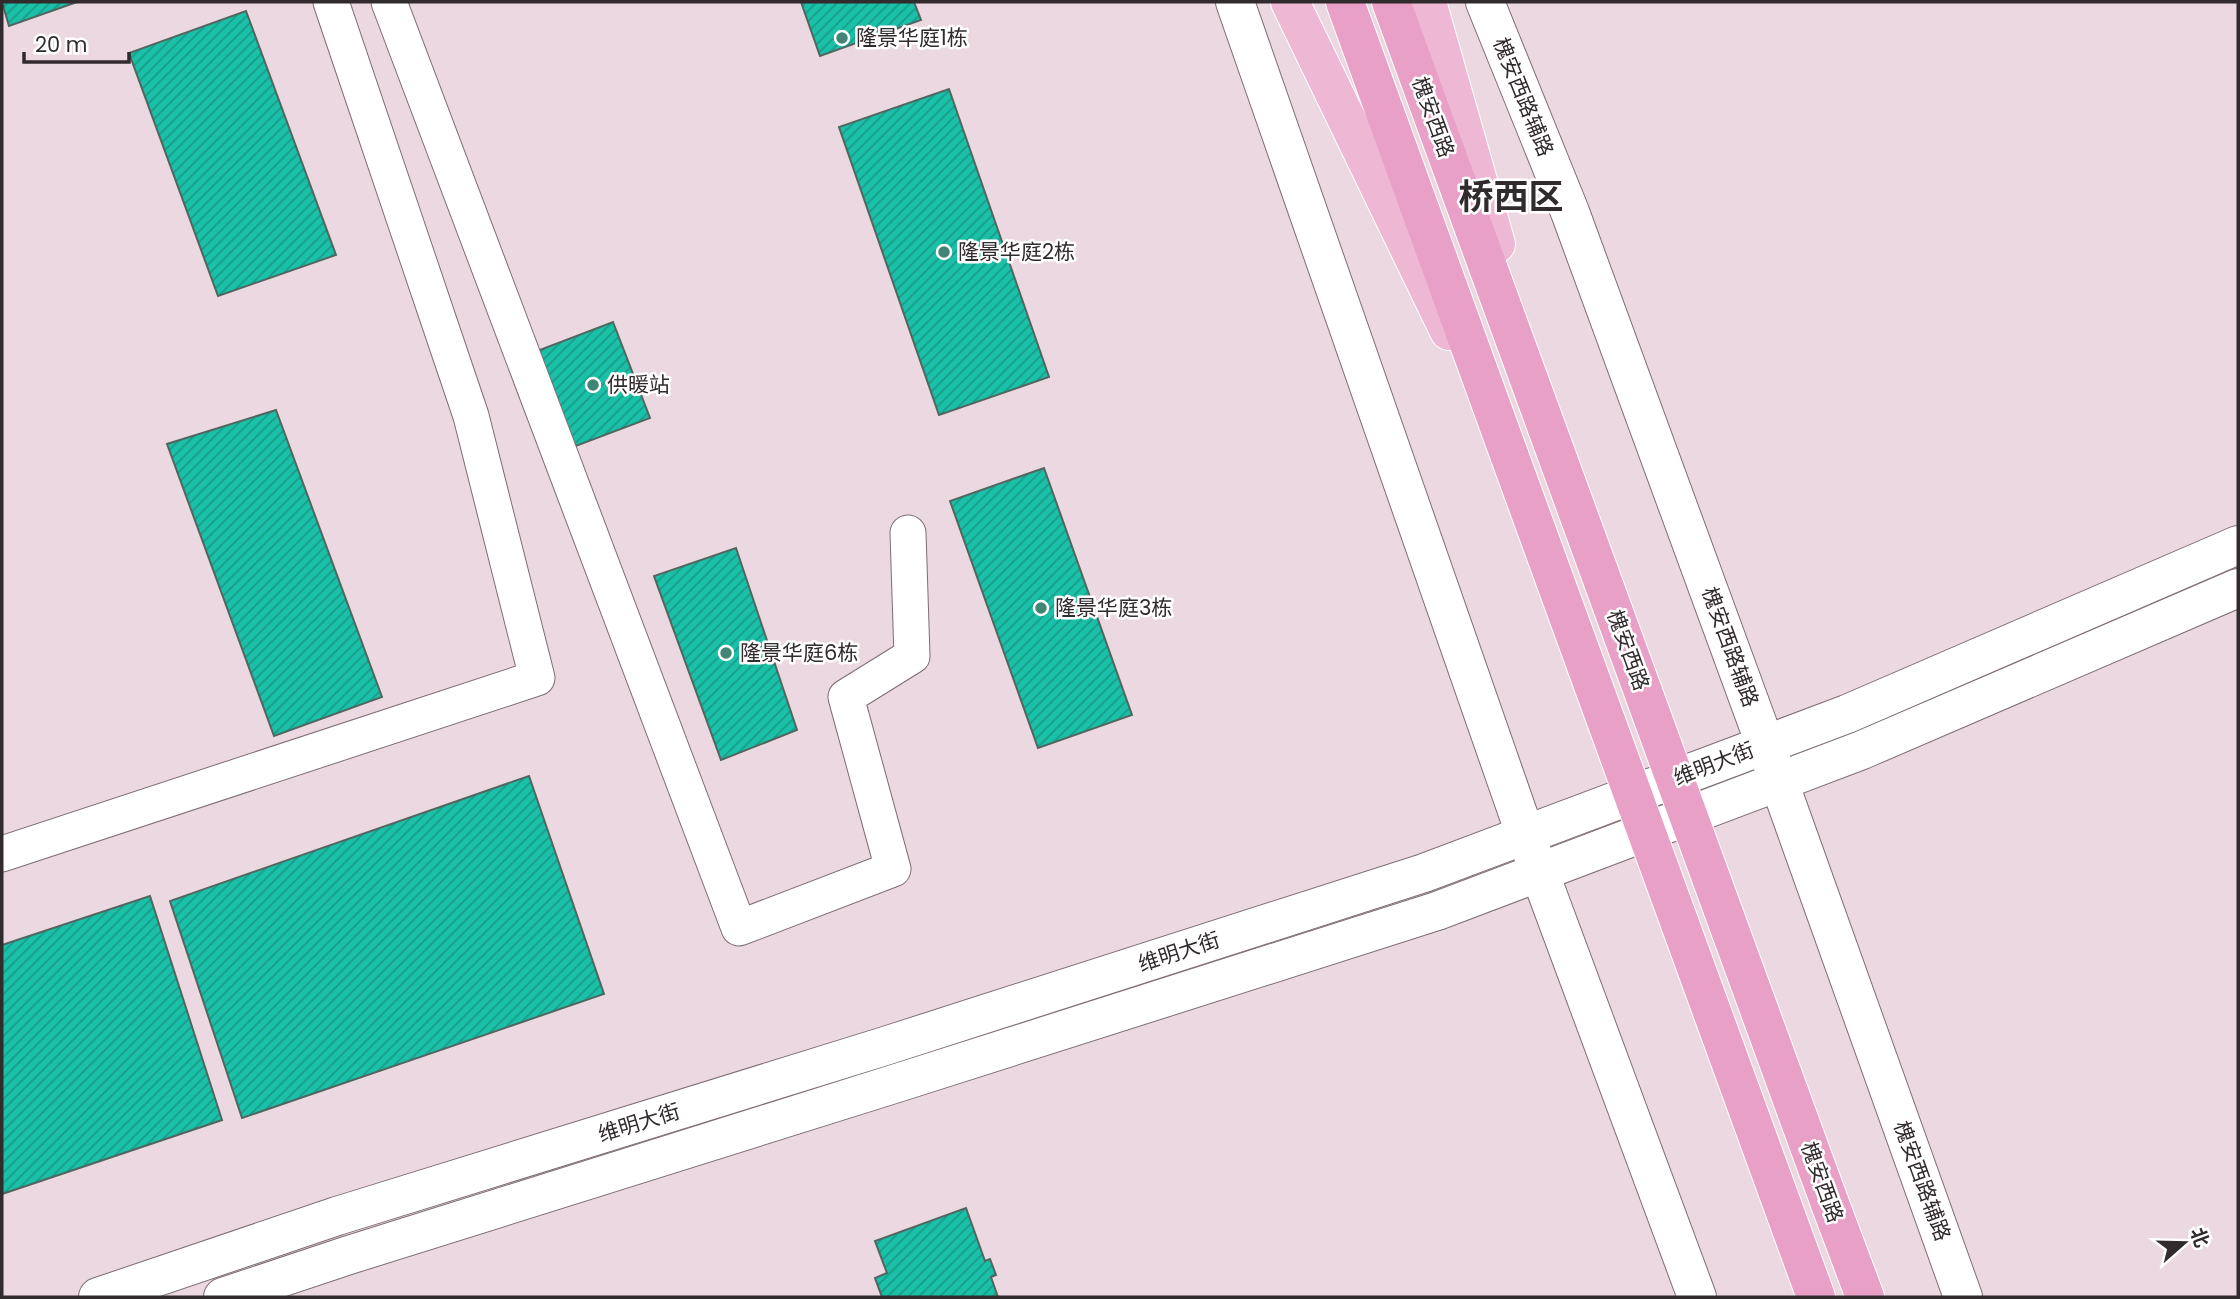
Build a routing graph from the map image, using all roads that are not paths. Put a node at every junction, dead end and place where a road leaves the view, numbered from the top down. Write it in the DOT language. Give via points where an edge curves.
graph roads {
  1 [pos="331,2"];
  2 [pos="390,2"];
  3 [pos="1235,2"];
  4 [pos="1290,2"];
  5 [pos="1345,2"];
  6 [pos="1391,2"];
  7 [pos="1427,2"];
  8 [pos="1485,2"];
  9 [pos="1553,445"];
  10 [pos="1510,457"];
  11 [pos="908,533"];
  12 [pos="2238,545"];
  13 [pos="2238,588"];
  14 [pos="1765,744"];
  15 [pos="1779,782"];
  16 [pos="1525,835"];
  17 [pos="2,854"];
  18 [pos="1539,872"];
  19 [pos="1829,1201"];
  20 [pos="1786,1215"];
  21 [pos="98,1297"];
  22 [pos="223,1297"];
  23 [pos="1697,1297"];
  24 [pos="1803,1297"];
  25 [pos="1815,1297"];
  26 [pos="1865,1297"];
  27 [pos="1882,1297"];
  28 [pos="1964,1297"];
  1 -- 17 [label="street" via="471,416 537,678"];
  2 -- 11 [label="street" via="739,928 893,869 846,696 912,656"];
  3 -- 16 [label="main road"];
  4 -- 10 [label="main road"];
  5 -- 10 [label="highway, 槐安西路"];
  6 -- 9 [label="highway, 槐安西路"];
  7 -- 9 [label="main road"];
  8 -- 14 [label="main road, 槐安西路辅路" via="1575,225"];
  9 -- 19 [label="highway, 槐安西路, bridge"];
  10 -- 20 [label="highway, 槐安西路, bridge"];
  12 -- 14 [label="main road, 维明大街"];
  13 -- 15 [label="main road, 维明大街"];
  14 -- 15 [label="main road, 槐安西路辅路"];
  14 -- 16 [label="main road, 维明大街"];
  15 -- 18 [label="main road, 维明大街"];
  15 -- 28 [label="main road, 槐安西路辅路"];
  16 -- 18 [label="main road"];
  16 -- 21 [label="main road, 维明大街" via="1424,873 337,1216"];
  18 -- 22 [label="main road, 维明大街" via="1437,911"];
  18 -- 23 [label="main road"];
  19 -- 26 [label="highway, 槐安西路"];
  19 -- 27 [label="main road"];
  20 -- 24 [label="main road"];
  20 -- 25 [label="highway, 槐安西路"];
}
